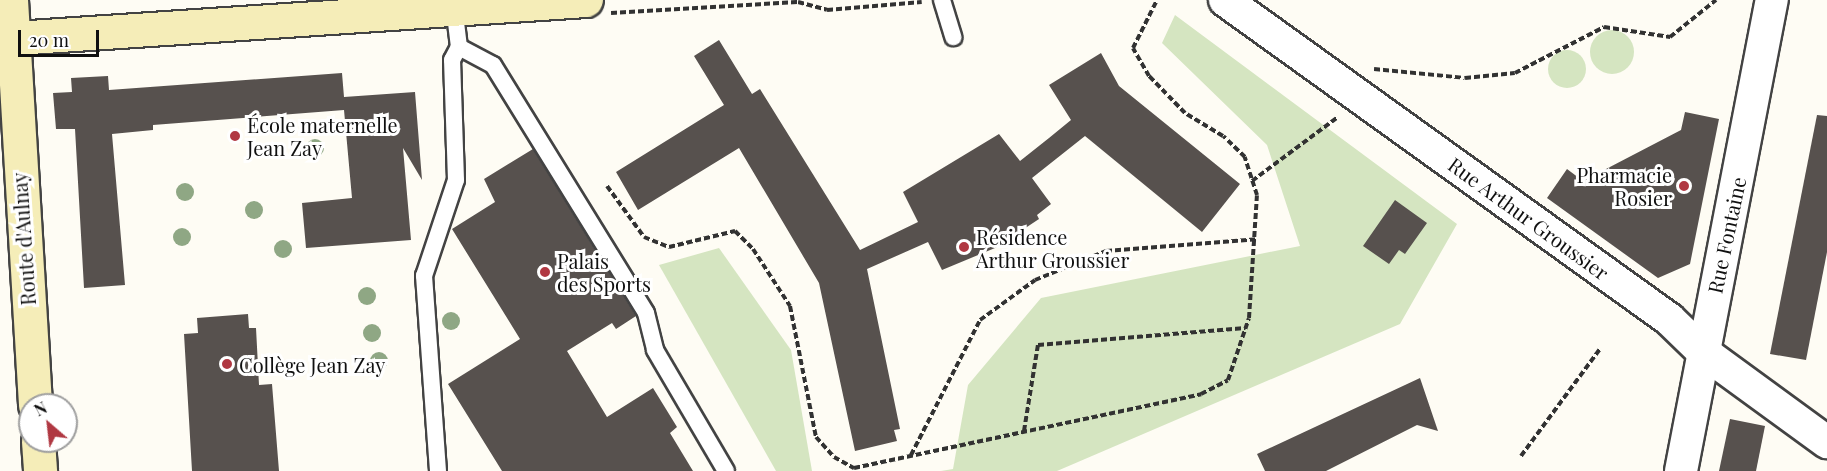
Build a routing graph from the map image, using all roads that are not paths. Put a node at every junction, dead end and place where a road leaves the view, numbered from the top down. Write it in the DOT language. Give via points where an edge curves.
graph roads {
  1 [pos="10,0"];
  2 [pos="586,0"];
  3 [pos="942,0"];
  4 [pos="1225,0"];
  5 [pos="1772,0"];
  6 [pos="433,6"];
  7 [pos="953,37"];
  8 [pos="8,38"];
  9 [pos="459,47"];
  10 [pos="1702,351"];
  11 [pos="34,393"];
  12 [pos="1826,439"];
  13 [pos="39,453"];
  14 [pos="40,471"];
  15 [pos="438,471"];
  16 [pos="726,471"];
  17 [pos="1681,471"];
  1 -- 8 [label="street, Route d'Aulnay"];
  2 -- 6 [label="street"];
  3 -- 7 [label="lane"];
  4 -- 10 [label="street, Rue Arthur Groussier" via="1669,318"];
  5 -- 10 [label="street, Rue Fontaine"];
  6 -- 8 [label="street"];
  6 -- 9 [label="lane"];
  8 -- 11 [label="street, Route d'Aulnay"];
  9 -- 15 [label="lane" via="452,60 456,180 424,276"];
  9 -- 16 [label="lane" via="493,65 646,313 655,350"];
  10 -- 12 [label="street, Rue Arthur Groussier"];
  10 -- 17 [label="street, Rue Fontaine"];
  13 -- 14 [label="street"];
}
